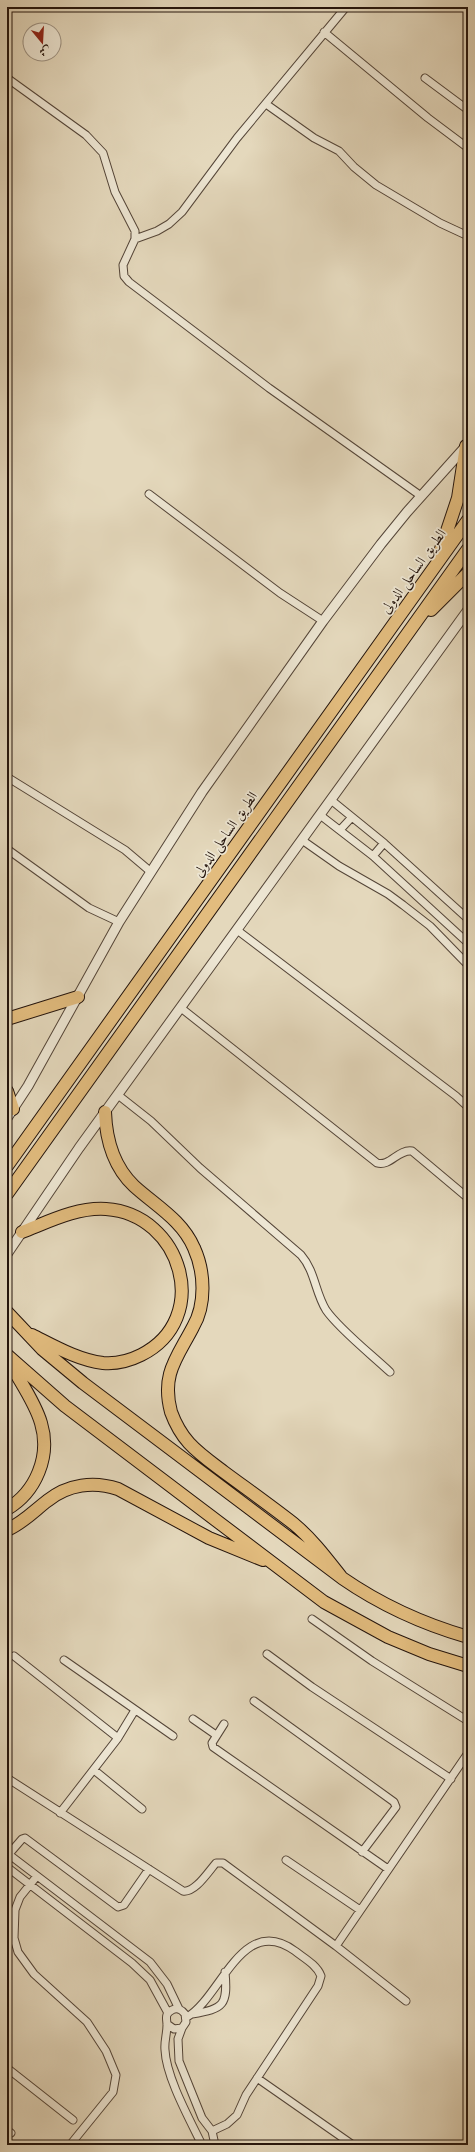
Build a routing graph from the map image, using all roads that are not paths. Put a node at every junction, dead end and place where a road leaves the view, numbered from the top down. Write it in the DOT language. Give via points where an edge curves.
graph roads {
  1 [pos="346,7"];
  2 [pos="324,32"];
  3 [pos="7,78"];
  4 [pos="425,78"];
  5 [pos="266,104"];
  6 [pos="468,110"];
  7 [pos="468,148"];
  8 [pos="468,236"];
  9 [pos="135,238"];
  10 [pos="467,445"];
  11 [pos="149,494"];
  12 [pos="421,496"];
  13 [pos="468,520"];
  14 [pos="468,549"];
  15 [pos="438,562"];
  16 [pos="468,573"];
  17 [pos="468,610"];
  18 [pos="323,621"];
  19 [pos="409,630"];
  20 [pos="7,777"];
  21 [pos="331,800"];
  22 [pos="320,815"];
  23 [pos="352,817"];
  24 [pos="340,830"];
  25 [pos="302,840"];
  26 [pos="384,843"];
  27 [pos="7,849"];
  28 [pos="373,856"];
  29 [pos="150,872"];
  30 [pos="468,919"];
  31 [pos="119,922"];
  32 [pos="236,930"];
  33 [pos="468,943"];
  34 [pos="468,965"];
  35 [pos="78,997"];
  36 [pos="181,1008"];
  37 [pos="7,1019"];
  38 [pos="7,1091"];
  39 [pos="118,1095"];
  40 [pos="468,1107"];
  41 [pos="105,1112"];
  42 [pos="10,1114"];
  43 [pos="7,1166"];
  44 [pos="7,1194"];
  45 [pos="468,1198"];
  46 [pos="22,1232"];
  47 [pos="7,1254"];
  48 [pos="7,1312"];
  49 [pos="24,1332"];
  50 [pos="7,1355"];
  51 [pos="7,1359"];
  52 [pos="390,1372"];
  53 [pos="7,1509"];
  54 [pos="7,1530"];
  55 [pos="275,1564"];
  56 [pos="342,1578"];
  57 [pos="312,1619"];
  58 [pos="468,1637"];
  59 [pos="266,1654"];
  60 [pos="14,1656"];
  61 [pos="64,1660"];
  62 [pos="468,1666"];
  63 [pos="254,1701"];
  64 [pos="135,1710"];
  65 [pos="193,1719"];
  66 [pos="468,1721"];
  67 [pos="224,1724"];
  68 [pos="216,1735"];
  69 [pos="173,1736"];
  70 [pos="118,1738"];
  71 [pos="468,1752"];
  72 [pos="94,1770"];
  73 [pos="7,1778"];
  74 [pos="451,1779"];
  75 [pos="142,1809"];
  76 [pos="60,1813"];
  77 [pos="362,1852"];
  78 [pos="8,1853"];
  79 [pos="286,1860"];
  80 [pos="7,1866"];
  81 [pos="388,1869"];
  82 [pos="149,1870"];
  83 [pos="37,1876"];
  84 [pos="30,1884"];
  85 [pos="72,1903"];
  86 [pos="360,1910"];
  87 [pos="66,1911"];
  88 [pos="107,1929"];
  89 [pos="100,1938"];
  90 [pos="336,1946"];
  91 [pos="139,1954"];
  92 [pos="132,1962"];
  93 [pos="225,1972"];
  94 [pos="406,2001"];
  95 [pos="179,2009"];
  96 [pos="168,2013"];
  97 [pos="189,2016"];
  98 [pos="167,2024"];
  99 [pos="182,2028"];
  100 [pos="7,2068"];
  101 [pos="257,2078"];
  102 [pos="73,2120"];
  103 [pos="205,2123"];
  104 [pos="194,2128"];
  105 [pos="212,2131"];
  106 [pos="214,2142"];
  107 [pos="70,2145"];
  108 [pos="202,2145"];
  109 [pos="353,2145"];
  1 -- 2 [label="street"];
  2 -- 5 [label="street"];
  2 -- 7 [label="street"];
  3 -- 9 [label="street" via="96,144 103,153 119,200 132,223"];
  4 -- 6 [label="street"];
  5 -- 8 [label="street" via="314,138 338,151 376,185"];
  5 -- 9 [label="street" via="224,154 201,190 182,212 157,231"];
  9 -- 12 [label="street" via="123,265 124,276 129,282 269,388"];
  10 -- 12 [label="street"];
  10 -- 15 [label="main road" via="458,498"];
  11 -- 18 [label="street" via="280,593"];
  12 -- 18 [label="street"];
  13 -- 15 [label="main road, الطريق الساحلى الدولى"];
  14 -- 19 [label="main road"];
  15 -- 43 [label="main road, الطريق الساحلى الدولى"];
  16 -- 19 [label="main road"];
  17 -- 21 [label="street"];
  18 -- 29 [label="street" via="202,792"];
  19 -- 44 [label="main road"];
  20 -- 29 [label="street" via="125,850"];
  21 -- 22 [label="street"];
  21 -- 23 [label="street"];
  22 -- 24 [label="street"];
  22 -- 25 [label="street"];
  23 -- 24 [label="street"];
  23 -- 26 [label="street"];
  24 -- 28 [label="street"];
  25 -- 32 [label="street"];
  25 -- 34 [label="street" via="339,866 403,904 430,926"];
  26 -- 28 [label="street"];
  26 -- 30 [label="street"];
  27 -- 31 [label="street" via="89,908"];
  28 -- 33 [label="street"];
  29 -- 31 [label="street"];
  31 -- 35 [label="street"];
  32 -- 36 [label="street"];
  32 -- 40 [label="street"];
  35 -- 37 [label="main road"];
  35 -- 42 [label="street"];
  36 -- 39 [label="street"];
  36 -- 45 [label="street" via="377,1163 387,1162 401,1152 412,1152"];
  38 -- 42 [label="main road"];
  39 -- 41 [label="street"];
  39 -- 52 [label="street" via="151,1121 200,1168 301,1255 311,1270 322,1303 331,1317"];
  41 -- 46 [label="street"];
  41 -- 56 [label="main road" via="109,1142 121,1170 134,1185 178,1222 195,1249 200,1264 202,1288 199,1312 194,1327 177,1353 169,1376 169,1400 176,1424 198,1452 305,1534"];
  46 -- 47 [label="street"];
  46 -- 49 [label="main road" via="93,1209 118,1210 142,1220 162,1236 176,1258 182,1283 182,1296 169,1331 148,1352 134,1358 104,1363 89,1360"];
  48 -- 49 [label="main road"];
  49 -- 56 [label="main road" via="83,1383"];
  50 -- 55 [label="main road" via="65,1406"];
  51 -- 53 [label="main road" via="38,1415 44,1442 43,1460 33,1483 23,1497"];
  54 -- 55 [label="main road" via="64,1491 80,1486 104,1485 118,1489 215,1541"];
  55 -- 62 [label="main road" via="324,1602 368,1627 416,1649"];
  56 -- 58 [label="main road" via="400,1612"];
  57 -- 66 [label="street" via="372,1661"];
  59 -- 74 [label="street"];
  60 -- 70 [label="street"];
  61 -- 64 [label="street"];
  63 -- 77 [label="street" via="394,1802 396,1807"];
  64 -- 69 [label="street"];
  64 -- 70 [label="street"];
  65 -- 68 [label="street"];
  67 -- 68 [label="street"];
  68 -- 77 [label="street" via="213,1747"];
  70 -- 72 [label="street"];
  71 -- 74 [label="street"];
  72 -- 75 [label="street"];
  72 -- 76 [label="street"];
  73 -- 76 [label="street"];
  74 -- 81 [label="street"];
  76 -- 82 [label="street"];
  77 -- 81 [label="street"];
  78 -- 82 [label="street" via="25,1838 118,1907 124,1905"];
  78 -- 83 [label="street"];
  79 -- 86 [label="street"];
  80 -- 84 [label="street"];
  81 -- 86 [label="street"];
  82 -- 90 [label="street" via="185,1891 197,1884 216,1863 223,1863"];
  83 -- 84 [label="street"];
  83 -- 85 [label="street"];
  84 -- 87 [label="street"];
  84 -- 107 [label="street" via="20,1897 15,1910 14,1931 18,1952 34,1974 87,2022 106,2051 116,2076 113,2092"];
  85 -- 87 [label="street"];
  85 -- 88 [label="street"];
  86 -- 90 [label="street"];
  87 -- 89 [label="street"];
  88 -- 89 [label="street"];
  88 -- 91 [label="street"];
  89 -- 92 [label="street"];
  90 -- 94 [label="street"];
  91 -- 92 [label="street"];
  91 -- 95 [label="street" via="150,1962 168,1984"];
  92 -- 96 [label="street" via="150,1980"];
  93 -- 97 [label="street" via="202,2005"];
  93 -- 97 [label="street" via="227,1994 218,2008"];
  93 -- 101 [label="street" via="248,1948 270,1942 281,1943 292,1949 315,1967 321,1976 318,1986"];
  95 -- 96 [label="street"];
  95 -- 97 [label="street"];
  96 -- 98 [label="street"];
  97 -- 99 [label="street"];
  98 -- 99 [label="street" via="174,2029"];
  98 -- 104 [label="street" via="164,2051 167,2064"];
  99 -- 103 [label="street" via="178,2039 179,2061"];
  100 -- 102 [label="street"];
  101 -- 105 [label="street" via="233,2120"];
  101 -- 109 [label="street"];
  103 -- 104 [label="street"];
  103 -- 105 [label="street"];
  104 -- 108 [label="street"];
  105 -- 106 [label="street"];
  106 -- 108 [label="street"];
}
